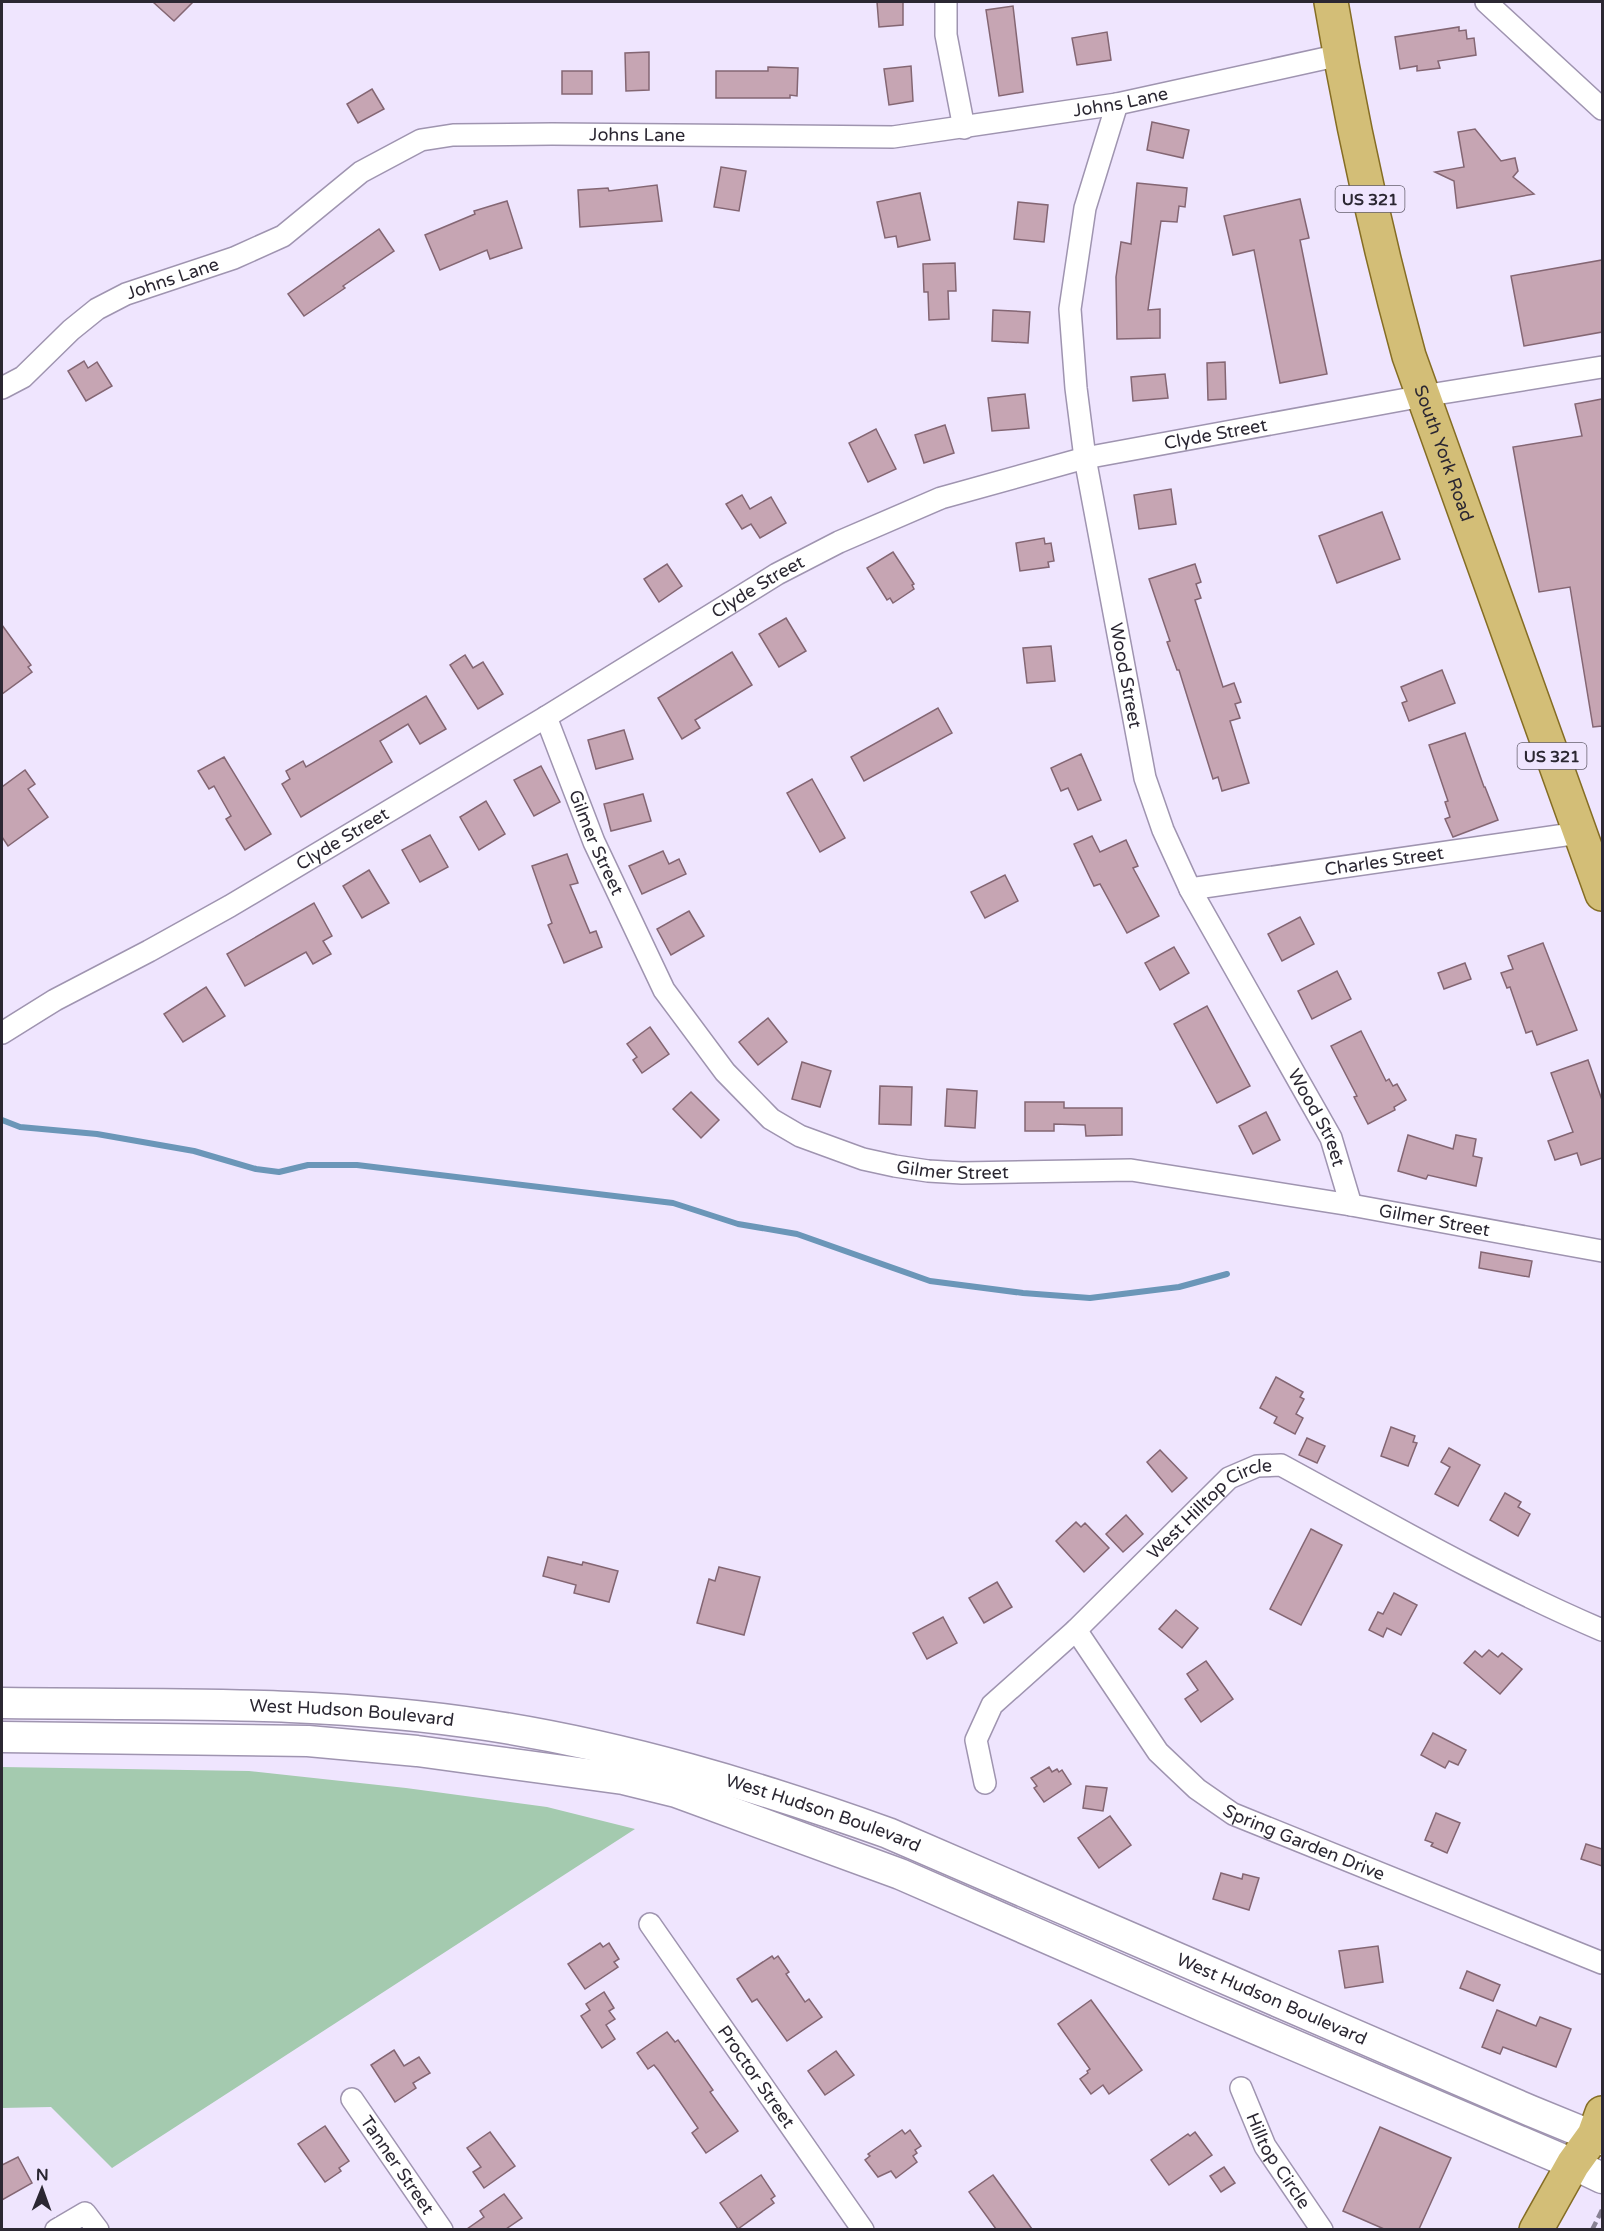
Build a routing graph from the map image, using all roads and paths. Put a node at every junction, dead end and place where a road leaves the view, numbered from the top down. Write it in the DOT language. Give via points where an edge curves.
graph roads {
  1 [pos="946,2"];
  2 [pos="1331,2"];
  3 [pos="1486,2"];
  4 [pos="1340,54"];
  5 [pos="1117,104"];
  6 [pos="1602,109"];
  7 [pos="964,128"];
  8 [pos="1602,367"];
  9 [pos="2,388"];
  10 [pos="1424,396"];
  11 [pos="1085,458"];
  12 [pos="546,717"];
  13 [pos="1579,833"];
  14 [pos="1190,889"];
  15 [pos="1602,894"];
  16 [pos="2,1033"];
  17 [pos="1351,1205"];
  18 [pos="1602,1251"];
  19 [pos="1076,1630"];
  20 [pos="1602,1630"];
  21 [pos="2,1703"];
  22 [pos="2,1737"];
  23 [pos="985,1783"];
  24 [pos="650,1924"];
  25 [pos="1602,1963"];
  26 [pos="1240,2088"];
  27 [pos="352,2098"];
  28 [pos="1600,2129"];
  29 [pos="1573,2164"];
  30 [pos="1602,2178"];
  31 [pos="92,2221"];
  32 [pos="56,2229"];
  33 [pos="442,2229"];
  34 [pos="863,2229"];
  35 [pos="1322,2229"];
  36 [pos="1536,2229"];
  1 -- 7 [label="street" via="946,35"];
  2 -- 4 [label="main road, South York Road / US 321"];
  3 -- 6 [label="street"];
  4 -- 5 [label="street, Johns Lane"];
  4 -- 10 [label="main road, South York Road / US 321" via="1386,268"];
  5 -- 7 [label="street, Johns Lane"];
  5 -- 11 [label="street, Wood Street" via="1085,208 1070,309"];
  7 -- 9 [label="street, Johns Lane" via="893,137 552,134 453,135 421,140 360,172 283,236 254,250 126,294 97,309 23,377"];
  8 -- 10 [label="street, Clyde Street"];
  10 -- 11 [label="street, Clyde Street"];
  10 -- 13 [label="main road, South York Road / US 321"];
  11 -- 12 [label="street, Clyde Street" via="941,498 839,542 777,574"];
  11 -- 14 [label="street, Wood Street" via="1145,778"];
  12 -- 16 [label="street, Clyde Street" via="230,906 55,1000"];
  12 -- 17 [label="street, Gilmer Street" via="594,842 664,990 725,1072 771,1119 831,1149 928,1171 1131,1170"];
  13 -- 14 [label="street, Charles Street"];
  13 -- 15 [label="main road, South York Road / US 321"];
  14 -- 17 [label="street, Wood Street" via="1330,1138"];
  17 -- 18 [label="street, Gilmer Street"];
  19 -- 20 [label="street, West Hilltop Circle" via="1229,1478 1257,1466 1281,1465 1428,1545"];
  19 -- 23 [label="street, West Hilltop Circle" via="992,1706 976,1740"];
  19 -- 25 [label="street, Spring Garden Drive" via="1158,1752 1197,1789 1233,1814"];
  21 -- 28 [label="main road, West Hudson Boulevard" via="292,1707 368,1712 485,1724 697,1770 789,1797 888,1833 1531,2111"];
  22 -- 29 [label="main road, West Hudson Boulevard" via="308,1741 417,1751 623,1779 676,1792 900,1874"];
  24 -- 34 [label="street, Proctor Street"];
  26 -- 35 [label="street, Hilltop Circle" via="1264,2146"];
  27 -- 33 [label="street, Tanner Street"];
  28 -- 29 [label="main road"];
  29 -- 30 [label="main road, West Hudson Boulevard"];
  29 -- 36 [label="main road"];
  31 -- 32 [label="street"];
}
